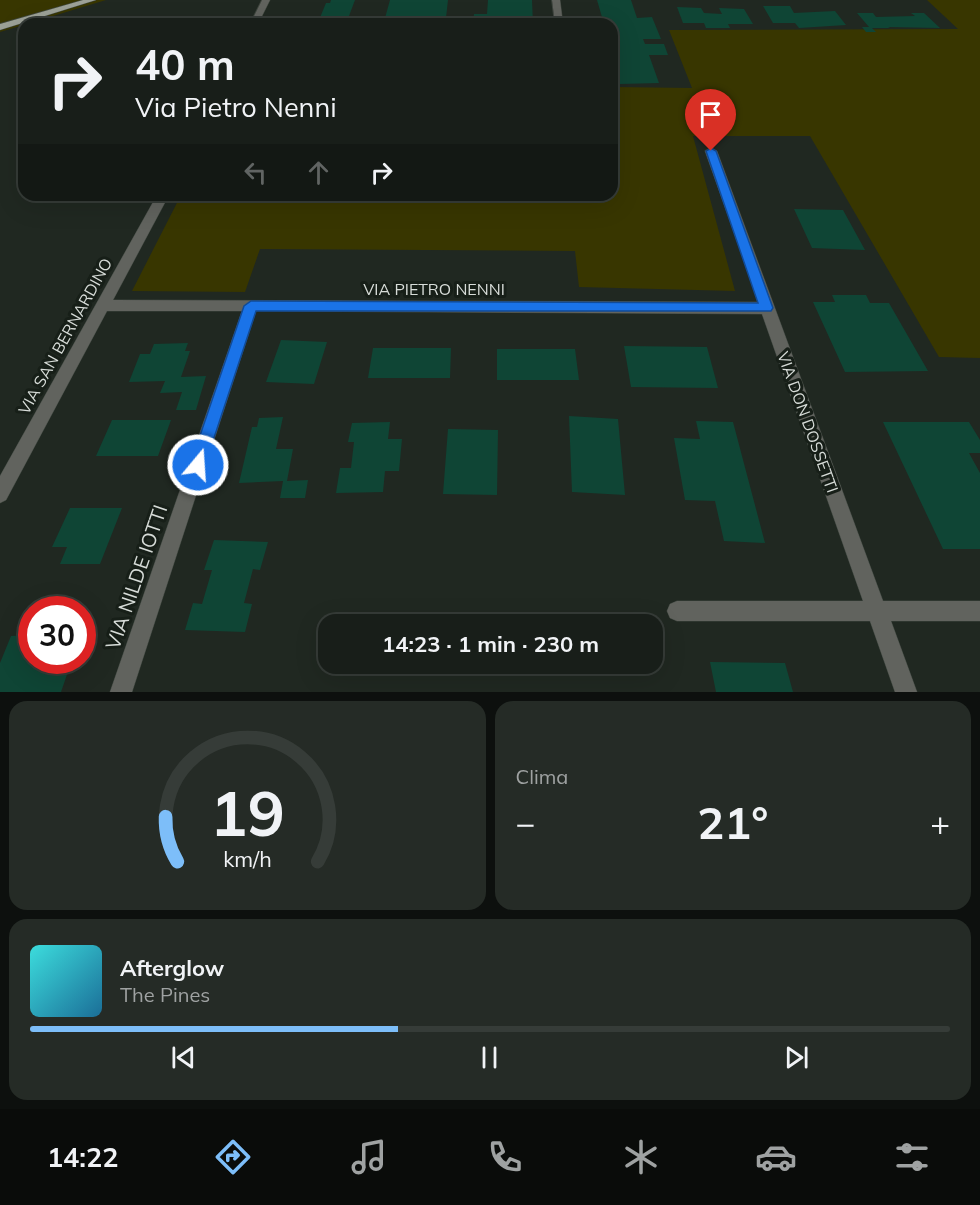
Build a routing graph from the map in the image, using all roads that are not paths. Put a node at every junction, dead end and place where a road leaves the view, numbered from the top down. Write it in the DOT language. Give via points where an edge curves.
graph roads {
  1 [pos="92,0"];
  2 [pos="266,0"];
  3 [pos="556,0"];
  4 [pos="31,18"];
  5 [pos="257,18"];
  6 [pos="558,18"];
  7 [pos="18,22"];
  8 [pos="0,27"];
  9 [pos="711,151"];
  10 [pos="160,201"];
  11 [pos="102,305"];
  12 [pos="251,306"];
  13 [pos="766,308"];
  14 [pos="0,494"];
  15 [pos="677,611"];
  16 [pos="876,611"];
  17 [pos="980,611"];
  18 [pos="121,692"];
  19 [pos="906,692"];
  1 -- 4 [label="main road"];
  2 -- 5 [label="street"];
  3 -- 6 [label="street"];
  7 -- 8 [label="main road"];
  9 -- 13 [label="street, VIA DON DOSSETTI"];
  10 -- 11 [label="street, VIA SAN BERNARDINO"];
  11 -- 12 [label="street, VIA PIETRO NENNI"];
  11 -- 14 [label="street, VIA SAN BERNARDINO"];
  12 -- 13 [label="street, VIA PIETRO NENNI"];
  12 -- 18 [label="street, VIA NILDE IOTTI"];
  13 -- 16 [label="street, VIA DON DOSSETTI"];
  15 -- 16 [label="street"];
  16 -- 17 [label="street"];
  16 -- 19 [label="street, VIA DON DOSSETTI"];
}
